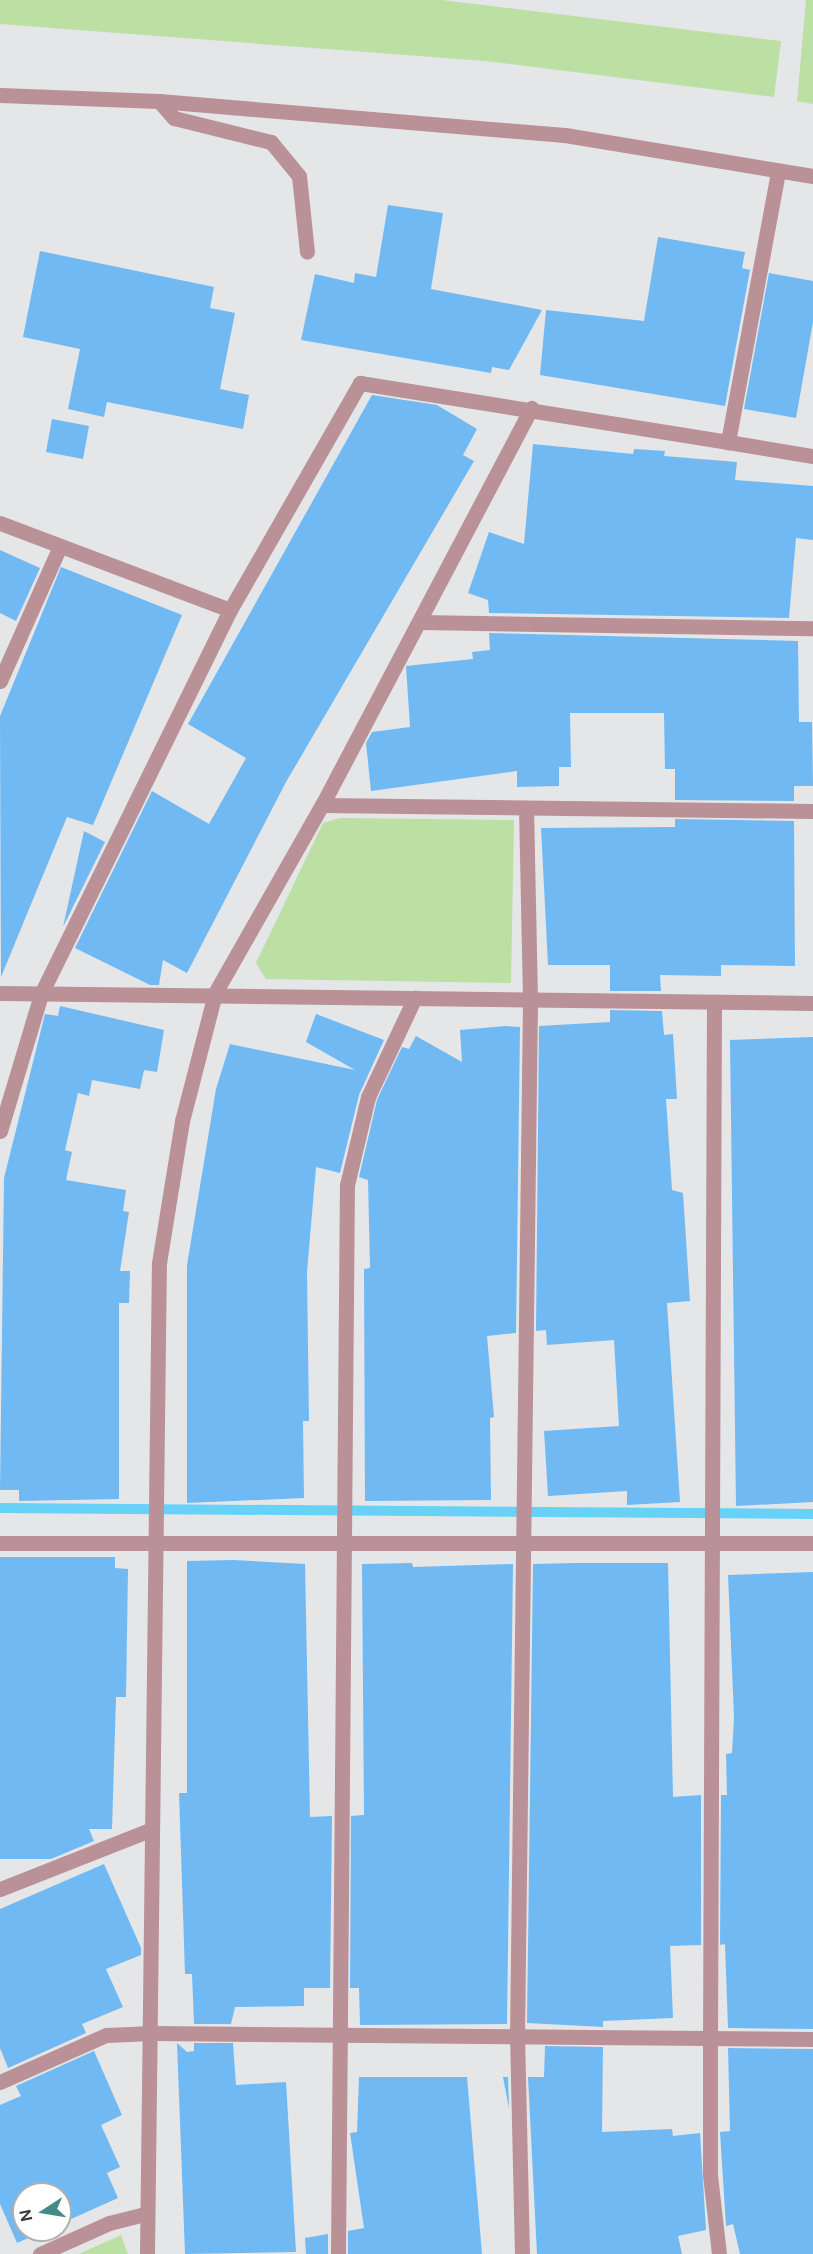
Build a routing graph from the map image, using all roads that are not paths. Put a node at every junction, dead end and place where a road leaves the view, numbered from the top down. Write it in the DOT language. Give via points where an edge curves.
graph roads {
  1 [pos="0,95"];
  2 [pos="159,101"];
  3 [pos="778,172"];
  4 [pos="813,176"];
  5 [pos="307,252"];
  6 [pos="531,408"];
  7 [pos="728,442"];
  8 [pos="813,456"];
  9 [pos="0,523"];
  10 [pos="60,546"];
  11 [pos="230,610"];
  12 [pos="418,622"];
  13 [pos="813,627"];
  14 [pos="0,681"];
  15 [pos="322,805"];
  16 [pos="526,808"];
  17 [pos="813,811"];
  18 [pos="0,993"];
  19 [pos="215,993"];
  20 [pos="41,994"];
  21 [pos="416,997"];
  22 [pos="530,998"];
  23 [pos="714,1002"];
  24 [pos="813,1003"];
  25 [pos="0,1131"];
  26 [pos="160,1542"];
  27 [pos="343,1542"];
  28 [pos="0,1543"];
  29 [pos="521,1543"];
  30 [pos="709,1543"];
  31 [pos="813,1543"];
  32 [pos="152,1829"];
  33 [pos="0,1889"];
  34 [pos="153,2033"];
  35 [pos="337,2035"];
  36 [pos="517,2036"];
  37 [pos="710,2037"];
  38 [pos="813,2039"];
  39 [pos="0,2082"];
  40 [pos="146,2214"];
  41 [pos="40,2254"];
  42 [pos="147,2254"];
  43 [pos="338,2254"];
  44 [pos="522,2254"];
  45 [pos="719,2254"];
  1 -- 2 [label="street"];
  2 -- 3 [label="street" via="565,135"];
  2 -- 5 [label="street" via="174,118 271,142 299,176"];
  3 -- 4 [label="street"];
  3 -- 7 [label="street"];
  6 -- 7 [label="street"];
  6 -- 11 [label="street" via="360,383"];
  6 -- 12 [label="street"];
  7 -- 8 [label="street"];
  9 -- 10 [label="street"];
  10 -- 11 [label="street"];
  10 -- 14 [label="street"];
  11 -- 20 [label="street"];
  12 -- 13 [label="street"];
  12 -- 15 [label="street"];
  15 -- 16 [label="street"];
  15 -- 19 [label="street"];
  16 -- 17 [label="street"];
  16 -- 22 [label="street"];
  18 -- 20 [label="street"];
  19 -- 20 [label="street"];
  19 -- 21 [label="street"];
  19 -- 26 [label="street" via="182,1121 159,1263"];
  20 -- 25 [label="street"];
  21 -- 22 [label="street"];
  21 -- 27 [label="street" via="368,1097 347,1185"];
  22 -- 23 [label="street"];
  22 -- 29 [label="street"];
  23 -- 24 [label="street"];
  23 -- 30 [label="street"];
  26 -- 27 [label="street"];
  26 -- 28 [label="street"];
  26 -- 32 [label="street"];
  27 -- 29 [label="street"];
  27 -- 35 [label="street"];
  29 -- 30 [label="street"];
  29 -- 36 [label="street"];
  30 -- 31 [label="street"];
  30 -- 37 [label="street"];
  32 -- 33 [label="street"];
  32 -- 34 [label="street"];
  34 -- 35 [label="street"];
  34 -- 39 [label="street" via="106,2035"];
  34 -- 40 [label="street"];
  35 -- 36 [label="street"];
  35 -- 43 [label="street"];
  36 -- 37 [label="street"];
  36 -- 44 [label="street"];
  37 -- 38 [label="street"];
  37 -- 45 [label="street" via="710,2175"];
  40 -- 41 [label="street" via="109,2223"];
  40 -- 42 [label="street"];
}
